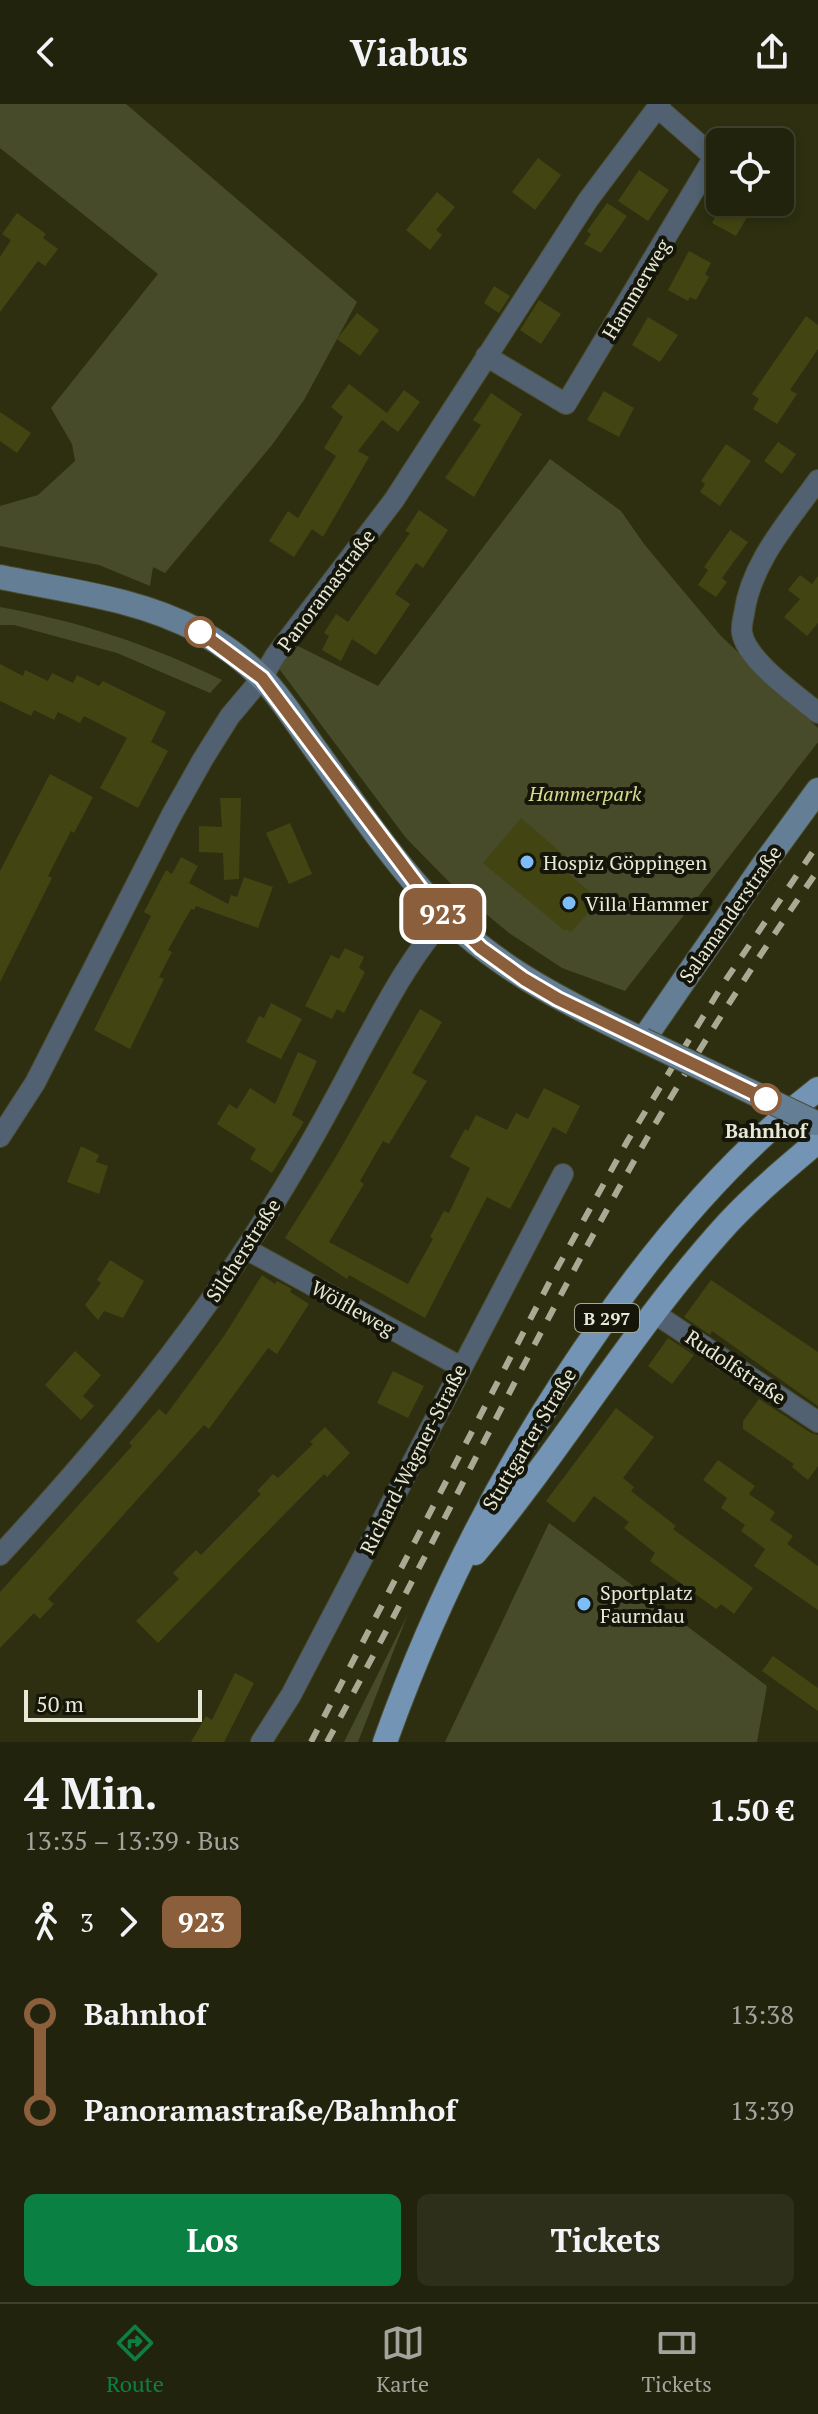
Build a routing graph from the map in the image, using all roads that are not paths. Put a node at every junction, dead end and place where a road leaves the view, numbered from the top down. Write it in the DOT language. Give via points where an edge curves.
graph roads {
  1 [pos="659,105"];
  2 [pos="486,356"];
  3 [pos="818,480"];
  4 [pos="0,577"];
  5 [pos="262,678"];
  6 [pos="818,713"];
  7 [pos="818,790"];
  8 [pos="446,917"];
  9 [pos="643,1040"];
  10 [pos="818,1089"];
  11 [pos="818,1125"];
  12 [pos="0,1137"];
  13 [pos="818,1141"];
  14 [pos="563,1174"];
  15 [pos="246,1249"];
  16 [pos="654,1313"];
  17 [pos="461,1367"];
  18 [pos="818,1422"];
  19 [pos="0,1555"];
  20 [pos="448,1586"];
  21 [pos="261,1742"];
  22 [pos="385,1742"];
  1 -- 2 [label="street, Panoramastraße" via="588,200"];
  1 -- 2 [label="street, Hammerweg" via="714,157 566,404"];
  2 -- 5 [label="street, Panoramastraße" via="394,500"];
  3 -- 6 [label="street" via="764,556 747,593 742,632 752,653"];
  4 -- 5 [label="street" via="73,590 168,617 200,632"];
  5 -- 8 [label="street" via="367,821"];
  5 -- 12 [label="street, Panoramastraße" via="230,716 196,771 35,1083"];
  7 -- 9 [label="street, Salamanderstraße"];
  8 -- 9 [label="street" via="524,979"];
  8 -- 15 [label="street, Silcherstraße" via="408,966"];
  9 -- 11 [label="street, bridge"];
  10 -- 20 [label="main road, Stuttgarter Straße / B 297" via="702,1197 641,1269 502,1478"];
  13 -- 16 [label="main road, Stuttgarter Straße / B 297" via="728,1222"];
  14 -- 17 [label="street, Richard-Wagner-Straße"];
  15 -- 17 [label="street, Wölfleweg"];
  15 -- 19 [label="street, Silcherstraße" via="133,1402"];
  16 -- 18 [label="street, Rudolfstraße"];
  16 -- 20 [label="main road, Stuttgarter Straße / B 297" via="527,1490"];
  17 -- 21 [label="street, Richard-Wagner-Straße" via="291,1695"];
  20 -- 22 [label="main road, Stuttgarter Straße / B 297"];
}
